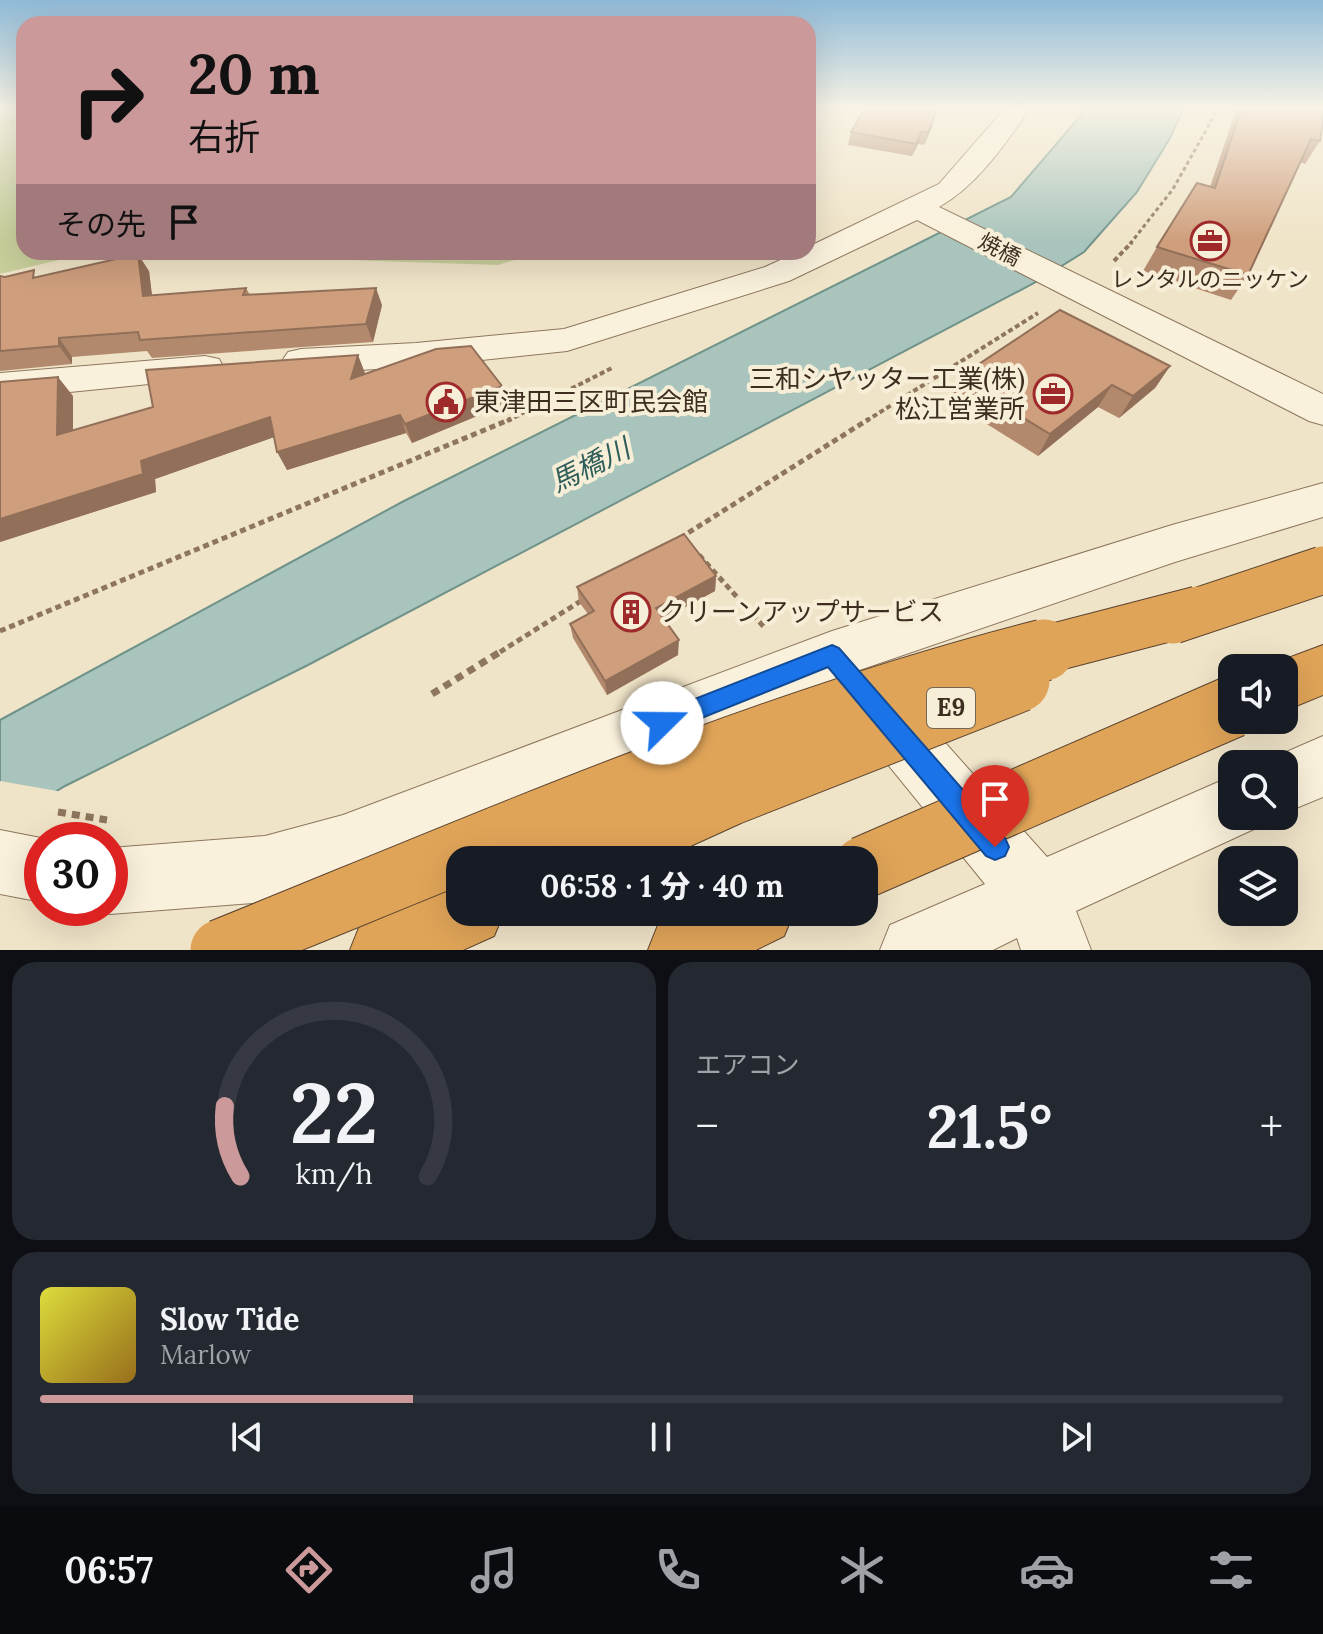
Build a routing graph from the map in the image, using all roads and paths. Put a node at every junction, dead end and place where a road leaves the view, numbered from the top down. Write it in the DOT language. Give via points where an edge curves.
graph roads {
  1 [pos="984,151"];
  2 [pos="1198,151"];
  3 [pos="926,212"];
  4 [pos="816,258"];
  5 [pos="811,260"];
  6 [pos="1074,286"];
  7 [pos="660,312"];
  8 [pos="0,386"];
  9 [pos="1323,411"];
  10 [pos="1323,500"];
  11 [pos="683,536"];
  12 [pos="670,544"];
  13 [pos="1323,570"];
  14 [pos="591,594"];
  15 [pos="1198,610"];
  16 [pos="0,631"];
  17 [pos="816,662"];
  18 [pos="1323,670"];
  19 [pos="1298,680"];
  20 [pos="432,694"];
  21 [pos="1218,713"];
  22 [pos="1323,766"];
  23 [pos="1298,777"];
  24 [pos="1218,816"];
  25 [pos="617,846"];
  26 [pos="878,861"];
  27 [pos="0,862"];
  28 [pos="24,866"];
  29 [pos="128,880"];
  30 [pos="1046,922"];
  31 [pos="446,923"];
  32 [pos="732,926"];
  33 [pos="739,926"];
  34 [pos="221,950"];
  35 [pos="385,950"];
  36 [pos="683,950"];
  37 [pos="700,950"];
  38 [pos="915,950"];
  1 -- 3 [label="street"];
  2 -- 6 [label="path" via="1132,244"];
  3 -- 4 [label="street"];
  3 -- 6 [label="street, 焼橋"];
  5 -- 7 [label="street"];
  6 -- 9 [label="street, 焼橋"];
  6 -- 11 [label="path"];
  7 -- 8 [label="street" via="567,340 525,346"];
  7 -- 16 [label="path" via="645,344 598,378 522,415"];
  10 -- 17 [label="street" via="1172,544"];
  11 -- 12 [label="path"];
  11 -- 17 [label="path"];
  13 -- 15 [label="highway, E9, bridge"];
  14 -- 20 [label="path"];
  15 -- 25 [label="highway, E9, bridge" via="729,795"];
  15 -- 34 [label="highway, bridge" via="960,671 650,777"];
  17 -- 29 [label="street" via="343,847 265,869"];
  17 -- 30 [label="street"];
  18 -- 19 [label="highway"];
  21 -- 26 [label="highway, bridge"];
  22 -- 23 [label="street"];
  24 -- 30 [label="street"];
  27 -- 28 [label="street"];
  30 -- 38 [label="street"];
  31 -- 35 [label="highway"];
  32 -- 36 [label="highway"];
  33 -- 37 [label="highway"];
}
